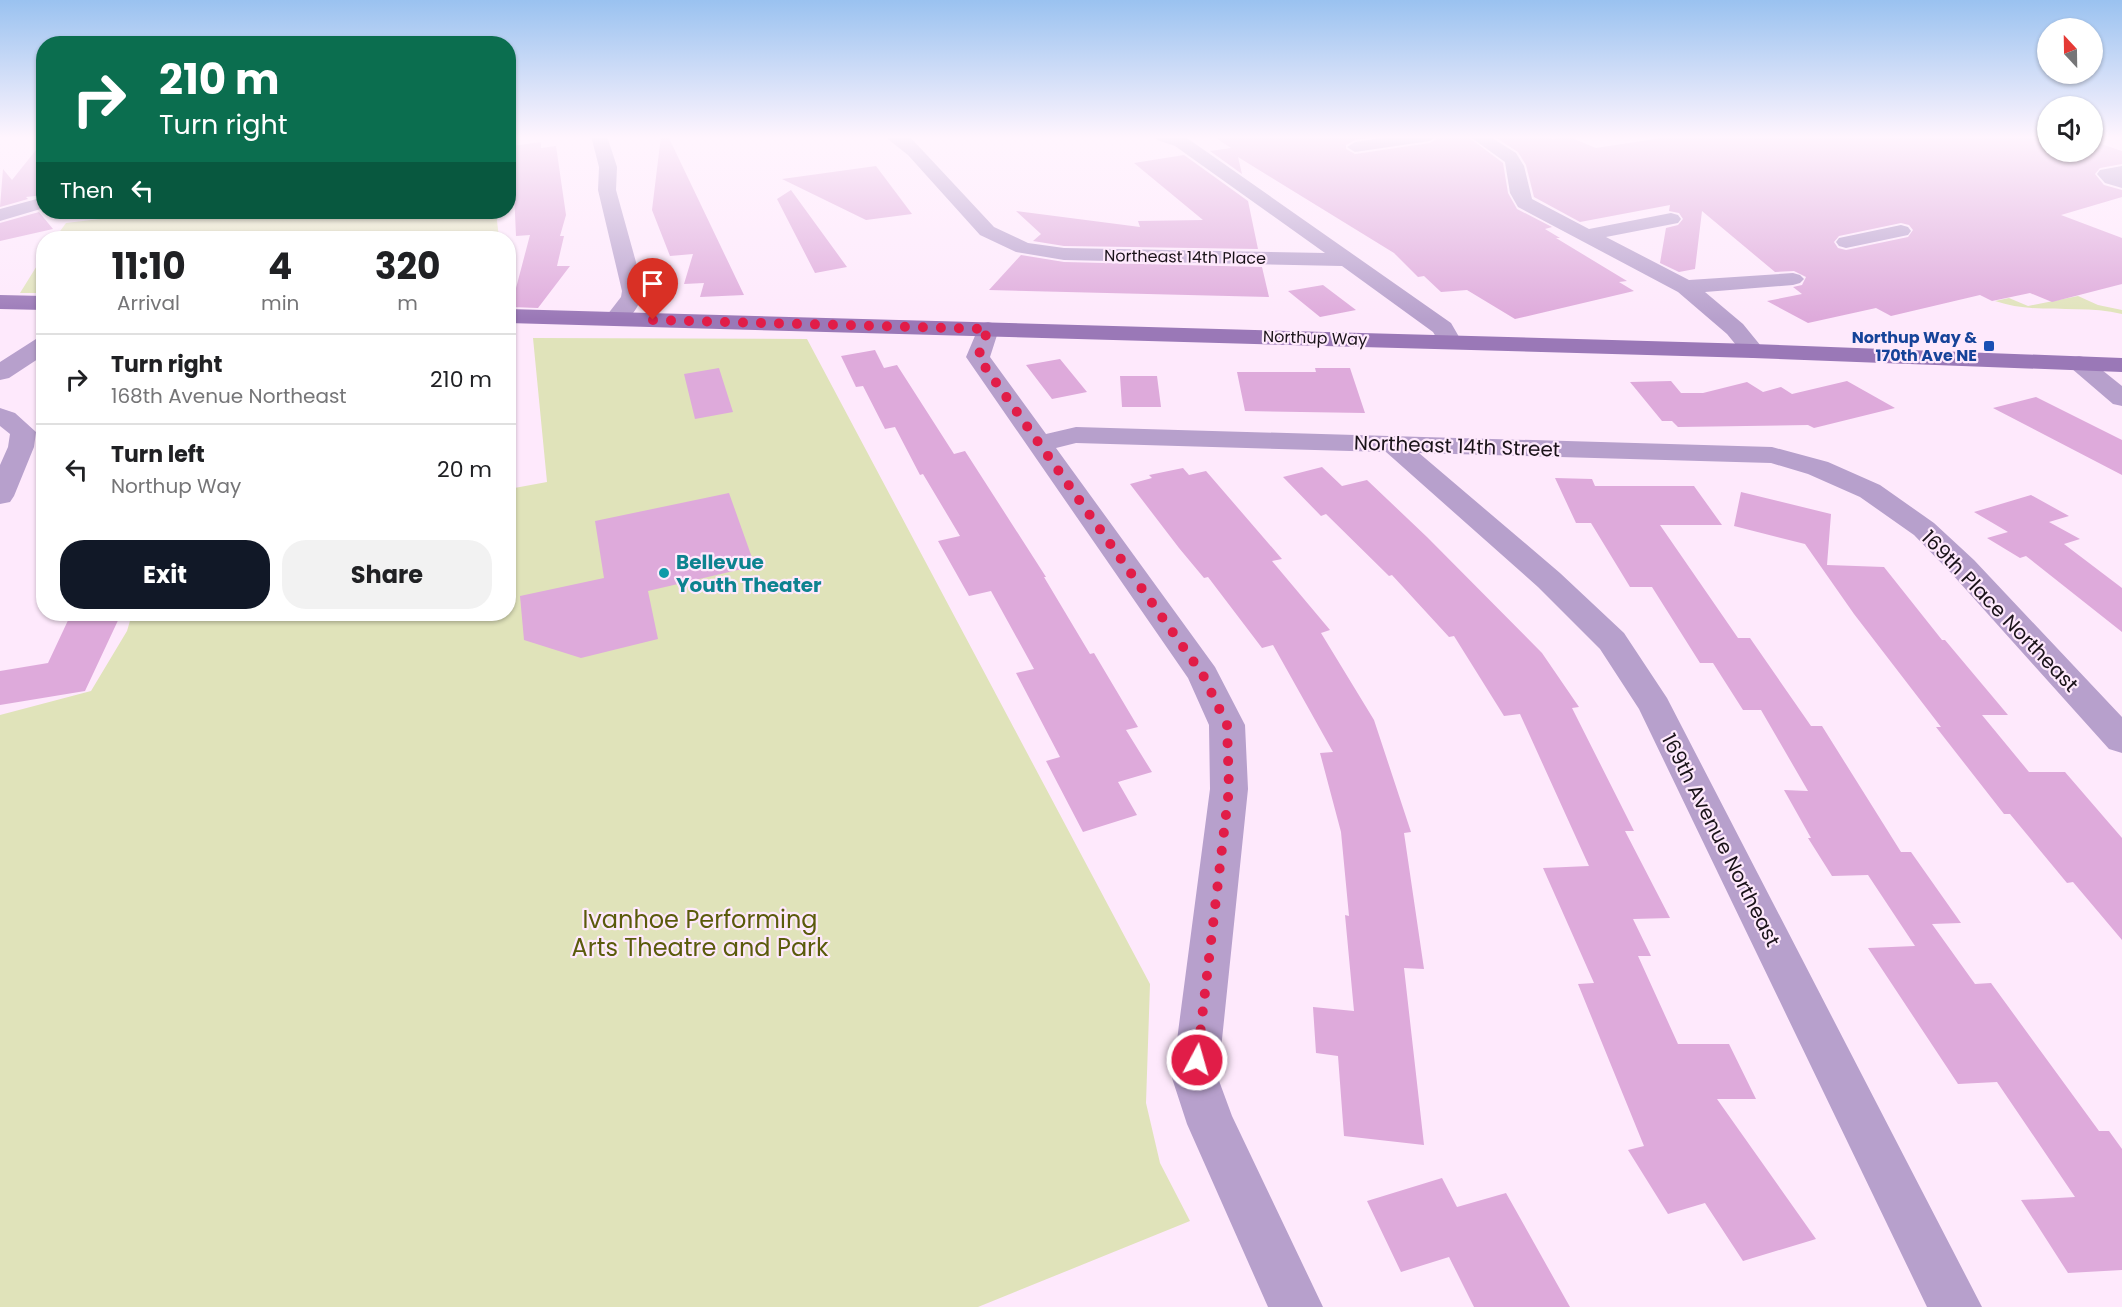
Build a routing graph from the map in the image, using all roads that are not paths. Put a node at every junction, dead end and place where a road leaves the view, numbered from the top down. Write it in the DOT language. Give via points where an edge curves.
graph roads {
  1 [pos="609,197"];
  2 [pos="956,197"];
  3 [pos="1259,197"];
  4 [pos="1520,197"];
  5 [pos="36,204"];
  6 [pos="0,215"];
  7 [pos="1671,219"];
  8 [pos="1901,231"];
  9 [pos="1586,235"];
  10 [pos="1846,242"];
  11 [pos="1347,260"];
  12 [pos="1793,279"];
  13 [pos="1686,287"];
  14 [pos="0,302"];
  15 [pos="36,303"];
  16 [pos="516,316"];
  17 [pos="615,319"];
  18 [pos="988,329"];
  19 [pos="1450,342"];
  20 [pos="36,350"];
  21 [pos="1753,351"];
  22 [pos="2079,363"];
  23 [pos="2122,365"];
  24 [pos="0,373"];
  25 [pos="2122,399"];
  26 [pos="0,416"];
  27 [pos="1039,444"];
  28 [pos="1393,444"];
  29 [pos="1870,491"];
  30 [pos="0,496"];
  31 [pos="2122,740"];
  32 [pos="1296,1307"];
  33 [pos="1955,1307"];
  1 -- 17 [label="street" via="633,291"];
  2 -- 11 [label="street, Northeast 14th Place" via="987,231 1023,248 1064,254"];
  3 -- 11 [label="street"];
  4 -- 9 [label="street"];
  5 -- 6 [label="street"];
  7 -- 9 [label="street"];
  8 -- 10 [label="street"];
  9 -- 13 [label="street"];
  11 -- 19 [label="street" via="1443,328"];
  12 -- 13 [label="street"];
  13 -- 21 [label="street" via="1735,329"];
  14 -- 15 [label="street"];
  16 -- 17 [label="street, Northup Way"];
  17 -- 18 [label="street, Northup Way"];
  18 -- 19 [label="street, Northup Way"];
  18 -- 27 [label="street" via="978,357"];
  19 -- 21 [label="street, Northup Way"];
  20 -- 24 [label="street"];
  21 -- 22 [label="street, Northup Way"];
  22 -- 23 [label="street, Northup Way"];
  22 -- 25 [label="street"];
  26 -- 30 [label="street" via="23,432 21,447"];
  27 -- 28 [label="street, Northeast 14th Street" via="1076,435"];
  27 -- 32 [label="street" via="1203,675 1227,725 1229,789 1195,1078 1210,1124"];
  28 -- 29 [label="street, Northeast 14th Street" via="1772,455 1818,468"];
  28 -- 33 [label="street, 169th Avenue Northeast" via="1549,580 1612,641 1655,707"];
  29 -- 31 [label="street, 169th Place Northeast" via="1924,529 1963,567"];
}
